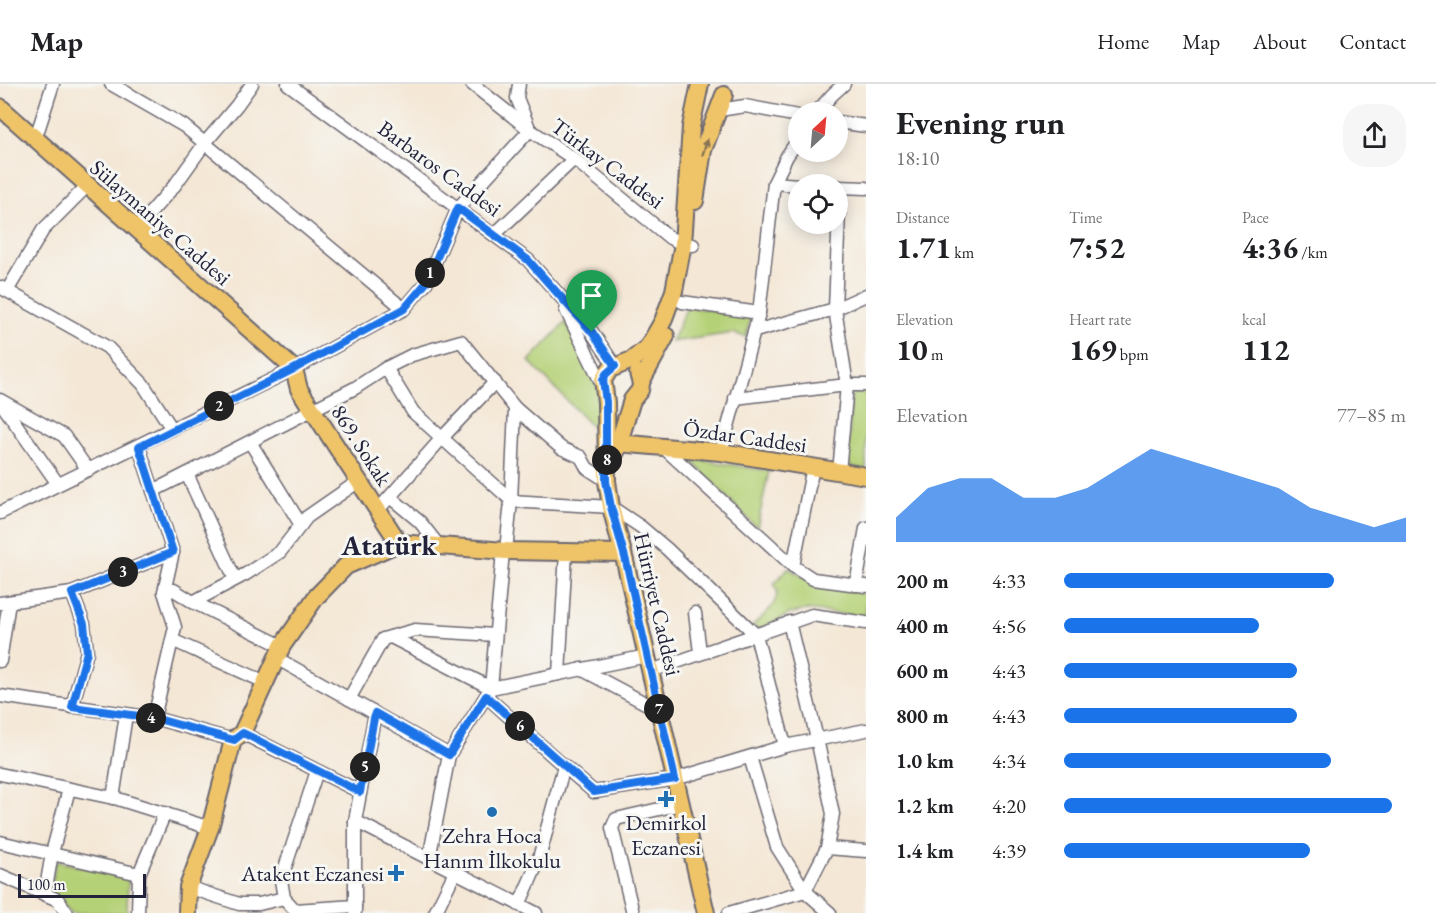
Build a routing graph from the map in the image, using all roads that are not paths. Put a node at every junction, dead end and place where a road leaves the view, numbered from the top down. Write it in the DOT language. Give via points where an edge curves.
graph roads {
  1 [pos="53,84"];
  2 [pos="111,84"];
  3 [pos="252,84"];
  4 [pos="288,84"];
  5 [pos="472,84"];
  6 [pos="519,84"];
  7 [pos="701,84"];
  8 [pos="844,84"];
  9 [pos="729,92"];
  10 [pos="825,102"];
  11 [pos="745,106"];
  12 [pos="0,107"];
  13 [pos="788,114"];
  14 [pos="848,124"];
  15 [pos="866,126"];
  16 [pos="530,130"];
  17 [pos="35,140"];
  18 [pos="205,143"];
  19 [pos="788,155"];
  20 [pos="574,159"];
  21 [pos="774,183"];
  22 [pos="788,184"];
  23 [pos="87,186"];
  24 [pos="848,187"];
  25 [pos="866,188"];
  26 [pos="458,208"];
  27 [pos="136,229"];
  28 [pos="495,234"];
  29 [pos="837,234"];
  30 [pos="688,244"];
  31 [pos="4,289"];
  32 [pos="866,295"];
  33 [pos="558,296"];
  34 [pos="682,302"];
  35 [pos="404,309"];
  36 [pos="835,309"];
  37 [pos="759,313"];
  38 [pos="755,331"];
  39 [pos="618,365"];
  40 [pos="386,368"];
  41 [pos="294,369"];
  42 [pos="495,382"];
  43 [pos="641,382"];
  44 [pos="847,385"];
  45 [pos="866,385"];
  46 [pos="604,389"];
  47 [pos="735,398"];
  48 [pos="632,400"];
  49 [pos="0,401"];
  50 [pos="515,408"];
  51 [pos="313,410"];
  52 [pos="171,429"];
  53 [pos="442,438"];
  54 [pos="250,442"];
  55 [pos="618,443"];
  56 [pos="139,447"];
  57 [pos="664,448"];
  58 [pos="721,452"];
  59 [pos="813,467"];
  60 [pos="88,470"];
  61 [pos="839,472"];
  62 [pos="187,474"];
  63 [pos="866,476"];
  64 [pos="359,481"];
  65 [pos="606,481"];
  66 [pos="58,484"];
  67 [pos="153,492"];
  68 [pos="390,497"];
  69 [pos="511,501"];
  70 [pos="611,507"];
  71 [pos="378,510"];
  72 [pos="0,513"];
  73 [pos="301,525"];
  74 [pos="866,528"];
  75 [pos="399,543"];
  76 [pos="439,546"];
  77 [pos="505,551"];
  78 [pos="173,552"];
  79 [pos="566,552"];
  80 [pos="623,553"];
  81 [pos="793,566"];
  82 [pos="235,579"];
  83 [pos="861,586"];
  84 [pos="164,592"];
  85 [pos="72,593"];
  86 [pos="193,602"];
  87 [pos="4,603"];
  88 [pos="695,613"];
  89 [pos="789,622"];
  90 [pos="866,623"];
  91 [pos="495,635"];
  92 [pos="756,635"];
  93 [pos="392,637"];
  94 [pos="172,640"];
  95 [pos="280,652"];
  96 [pos="700,652"];
  97 [pos="0,661"];
  98 [pos="649,663"];
  99 [pos="581,669"];
  100 [pos="559,674"];
  101 [pos="267,682"];
  102 [pos="489,692"];
  103 [pos="0,696"];
  104 [pos="349,699"];
  105 [pos="72,707"];
  106 [pos="660,711"];
  107 [pos="375,713"];
  108 [pos="126,715"];
  109 [pos="154,718"];
  110 [pos="866,730"];
  111 [pos="238,736"];
  112 [pos="817,739"];
  113 [pos="785,746"];
  114 [pos="449,755"];
  115 [pos="750,757"];
  116 [pos="564,766"];
  117 [pos="317,771"];
  118 [pos="0,774"];
  119 [pos="675,779"];
  120 [pos="69,789"];
  121 [pos="360,792"];
  122 [pos="113,798"];
  123 [pos="681,804"];
  124 [pos="165,813"];
  125 [pos="355,821"];
  126 [pos="210,828"];
  127 [pos="0,842"];
  128 [pos="827,848"];
  129 [pos="866,851"];
  130 [pos="52,853"];
  131 [pos="429,858"];
  132 [pos="455,872"];
  133 [pos="140,874"];
  134 [pos="0,875"];
  135 [pos="188,887"];
  136 [pos="805,891"];
  137 [pos="45,894"];
  138 [pos="284,898"];
  139 [pos="261,909"];
  140 [pos="355,910"];
  141 [pos="526,910"];
  142 [pos="67,913"];
  143 [pos="138,913"];
  144 [pos="187,913"];
  145 [pos="435,913"];
  146 [pos="633,913"];
  147 [pos="706,913"];
  148 [pos="729,913"];
  149 [pos="830,913"];
  1 -- 17 [label="street"];
  2 -- 18 [label="street" via="184,126"];
  3 -- 18 [label="street"];
  4 -- 26 [label="street, Barbaros Caddesi"];
  5 -- 16 [label="street, Türkay Caddesi"];
  6 -- 16 [label="street" via="517,98"];
  7 -- 9 [label="main road" via="714,96"];
  7 -- 30 [label="main road, Hürriyet Caddesi" via="691,127"];
  8 -- 10 [label="street"];
  9 -- 11 [label="street"];
  9 -- 11 [label="street"];
  30 -- 9 [label="main road, Hürriyet Caddesi, one-way" via="703,150"];
  11 -- 13 [label="street"];
  12 -- 17 [label="main road, Sülaymaniye Caddesi"];
  14 -- 15 [label="street"];
  16 -- 20 [label="street, Türkay Caddesi"];
  16 -- 26 [label="street"];
  17 -- 23 [label="main road, Sülaymaniye Caddesi"];
  18 -- 27 [label="street"];
  18 -- 35 [label="street"];
  19 -- 21 [label="street"];
  20 -- 28 [label="street"];
  20 -- 30 [label="street, Türkay Caddesi" via="670,237"];
  21 -- 22 [label="street"];
  21 -- 37 [label="street"];
  23 -- 27 [label="main road, Sülaymaniye Caddesi"];
  23 -- 31 [label="street" via="44,230"];
  24 -- 25 [label="street"];
  26 -- 28 [label="street, Barbaros Caddesi"];
  26 -- 35 [label="street" via="426,283"];
  27 -- 41 [label="main road, Sülaymaniye Caddesi"];
  28 -- 33 [label="street, Barbaros Caddesi" via="528,260"];
  29 -- 36 [label="street"];
  30 -- 34 [label="main road, Hürriyet Caddesi"];
  30 -- 39 [label="main road, Hürriyet Caddesi" via="663,321 648,347"];
  31 -- 52 [label="street" via="107,348 143,384"];
  32 -- 36 [label="street"];
  33 -- 39 [label="street, Barbaros Caddesi"];
  33 -- 46 [label="street, Barbaros Caddesi"];
  34 -- 37 [label="street"];
  34 -- 43 [label="main road, Hürriyet Caddesi"];
  35 -- 41 [label="street"];
  36 -- 38 [label="street"];
  36 -- 44 [label="street"];
  37 -- 38 [label="street"];
  38 -- 47 [label="street"];
  39 -- 43 [label="main road" via="633,368"];
  39 -- 46 [label="main road, Hürriyet Caddesi" via="606,374"];
  40 -- 42 [label="street" via="412,355 461,340"];
  40 -- 51 [label="street"];
  40 -- 53 [label="street" via="413,412"];
  41 -- 51 [label="main road, 869. Sokak" via="299,389"];
  41 -- 52 [label="street"];
  42 -- 50 [label="street"];
  42 -- 53 [label="street"];
  43 -- 48 [label="main road, Hürriyet Caddesi"];
  44 -- 45 [label="street"];
  44 -- 47 [label="street"];
  44 -- 61 [label="street"];
  46 -- 48 [label="main road" via="609,397 620,402"];
  46 -- 65 [label="main road, Hürriyet Caddesi"];
  47 -- 58 [label="street"];
  48 -- 55 [label="main road, Hürriyet Caddesi"];
  49 -- 60 [label="street" via="64,436"];
  49 -- 66 [label="street"];
  50 -- 65 [label="street" via="561,448 581,457 587,468"];
  50 -- 69 [label="street"];
  51 -- 54 [label="street"];
  51 -- 64 [label="main road, 869. Sokak"];
  52 -- 56 [label="street"];
  53 -- 68 [label="street"];
  53 -- 69 [label="street"];
  54 -- 62 [label="street"];
  54 -- 73 [label="street"];
  55 -- 57 [label="main road, Özdar Caddesi"];
  55 -- 65 [label="main road, Hürriyet Caddesi"];
  56 -- 60 [label="street"];
  56 -- 67 [label="street"];
  57 -- 58 [label="main road, Özdar Caddesi"];
  57 -- 81 [label="street"];
  58 -- 59 [label="main road, Özdar Caddesi"];
  59 -- 61 [label="main road, Özdar Caddesi"];
  59 -- 81 [label="street"];
  60 -- 66 [label="street"];
  61 -- 63 [label="main road, Özdar Caddesi"];
  62 -- 67 [label="street"];
  62 -- 82 [label="street"];
  64 -- 71 [label="main road, 869. Sokak"];
  64 -- 73 [label="street"];
  65 -- 70 [label="main road, Hürriyet Caddesi"];
  66 -- 72 [label="street"];
  67 -- 78 [label="street"];
  68 -- 71 [label="street"];
  68 -- 76 [label="street, 869. Sokak" via="420,522"];
  69 -- 70 [label="street"];
  69 -- 77 [label="street"];
  70 -- 80 [label="main road, Hürriyet Caddesi"];
  70 -- 92 [label="street" via="667,549"];
  71 -- 75 [label="main road, 869. Sokak"];
  73 -- 82 [label="street" via="280,552"];
  74 -- 83 [label="street"];
  75 -- 76 [label="main road"];
  75 -- 95 [label="main road" via="346,566 316,597"];
  76 -- 77 [label="main road"];
  77 -- 79 [label="main road"];
  77 -- 91 [label="street"];
  78 -- 84 [label="street"];
  78 -- 85 [label="street"];
  79 -- 80 [label="main road"];
  79 -- 100 [label="street"];
  80 -- 98 [label="main road, Hürriyet Caddesi"];
  81 -- 83 [label="street" via="813,579"];
  82 -- 86 [label="street"];
  84 -- 86 [label="street" via="174,590"];
  84 -- 94 [label="street" via="175,627"];
  85 -- 87 [label="street"];
  85 -- 105 [label="street" via="84,624 87,652"];
  86 -- 95 [label="street"];
  87 -- 97 [label="street"];
  88 -- 96 [label="street"];
  89 -- 90 [label="street" via="812,615"];
  89 -- 92 [label="street"];
  89 -- 112 [label="street"];
  91 -- 93 [label="street" via="415,630"];
  91 -- 102 [label="street"];
  92 -- 96 [label="street"];
  92 -- 113 [label="street"];
  93 -- 102 [label="street"];
  93 -- 104 [label="street" via="383,639"];
  94 -- 101 [label="street"];
  94 -- 109 [label="street"];
  95 -- 101 [label="main road"];
  95 -- 104 [label="street"];
  96 -- 98 [label="street"];
  98 -- 99 [label="street"];
  98 -- 106 [label="main road, Hürriyet Caddesi"];
  99 -- 100 [label="street"];
  99 -- 106 [label="street"];
  100 -- 102 [label="street"];
  101 -- 111 [label="main road"];
  102 -- 114 [label="street"];
  102 -- 116 [label="street"];
  103 -- 105 [label="street"];
  104 -- 107 [label="street"];
  105 -- 108 [label="street"];
  106 -- 119 [label="main road, Hürriyet Caddesi"];
  107 -- 114 [label="street"];
  107 -- 121 [label="street"];
  108 -- 109 [label="street"];
  108 -- 122 [label="street"];
  109 -- 111 [label="street"];
  110 -- 112 [label="street"];
  111 -- 117 [label="street"];
  111 -- 126 [label="main road"];
  112 -- 113 [label="street"];
  112 -- 128 [label="street" via="833,814"];
  113 -- 115 [label="street"];
  114 -- 131 [label="street"];
  115 -- 119 [label="street"];
  115 -- 136 [label="street" via="777,847"];
  116 -- 119 [label="street" via="594,792"];
  116 -- 141 [label="street"];
  117 -- 121 [label="street"];
  117 -- 138 [label="street" via="281,880"];
  118 -- 120 [label="street"];
  119 -- 123 [label="main road, Hürriyet Caddesi"];
  120 -- 122 [label="street"];
  120 -- 130 [label="street"];
  121 -- 125 [label="street"];
  122 -- 124 [label="street"];
  123 -- 146 [label="street" via="616,819 612,828"];
  123 -- 147 [label="main road, Hürriyet Caddesi"];
  124 -- 126 [label="street"];
  124 -- 133 [label="street"];
  125 -- 131 [label="street"];
  125 -- 140 [label="street"];
  126 -- 135 [label="main road"];
  127 -- 130 [label="street"];
  128 -- 129 [label="street"];
  128 -- 136 [label="street"];
  130 -- 133 [label="street"];
  130 -- 137 [label="street"];
  131 -- 132 [label="street"];
  132 -- 141 [label="street"];
  132 -- 145 [label="street"];
  133 -- 143 [label="street"];
  134 -- 137 [label="street"];
  135 -- 139 [label="street"];
  135 -- 144 [label="main road"];
  136 -- 148 [label="street"];
  136 -- 149 [label="street"];
  137 -- 142 [label="street" via="58,900"];
  138 -- 139 [label="street"];
  138 -- 140 [label="street" via="295,910"];
}
